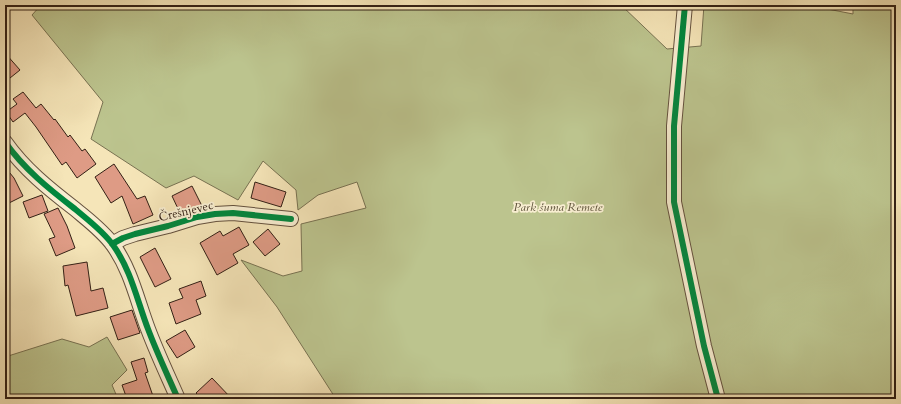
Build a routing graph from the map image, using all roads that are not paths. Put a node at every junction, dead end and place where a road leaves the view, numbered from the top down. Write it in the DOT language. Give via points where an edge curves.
graph roads {
  1 [pos="686,5"];
  2 [pos="5,142"];
  3 [pos="291,219"];
  4 [pos="112,244"];
  5 [pos="178,399"];
  6 [pos="718,399"];
  1 -- 6 [label="street" via="674,126 674,202 704,346"];
  2 -- 4 [label="street" via="39,180 96,226"];
  3 -- 4 [label="street, Črešnjevec" via="233,213 215,214 135,234"];
  4 -- 5 [label="street" via="132,281 148,329"];
}
